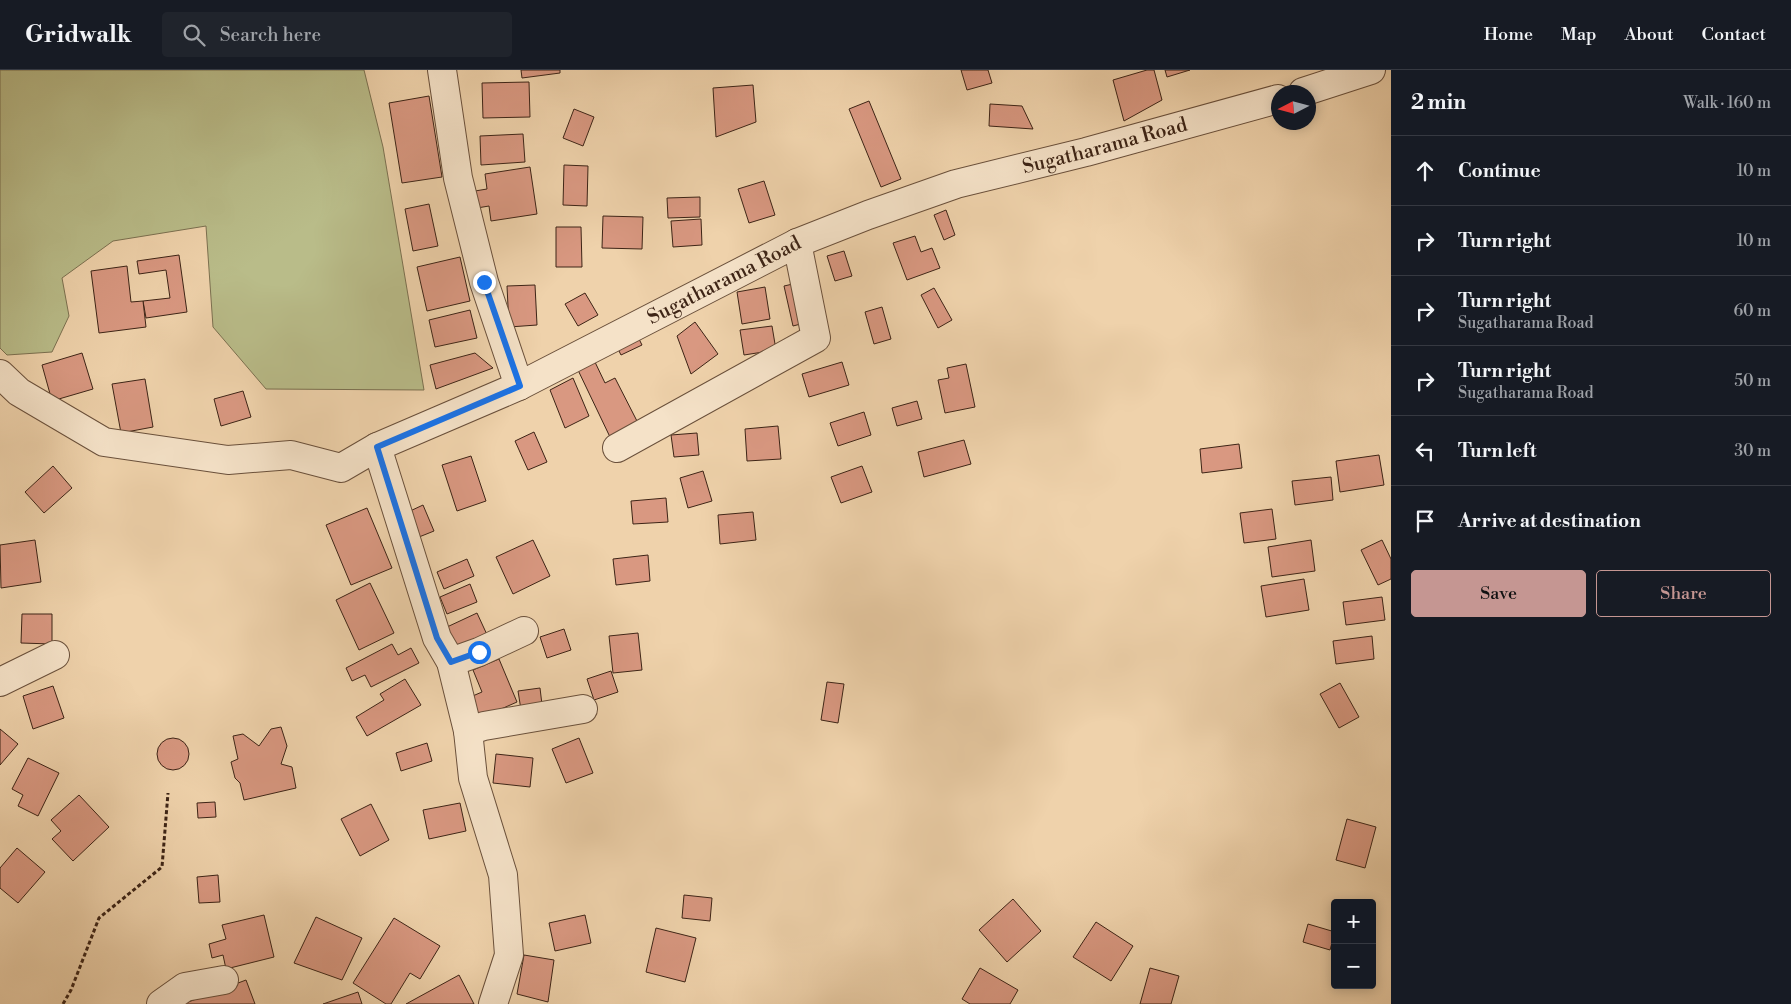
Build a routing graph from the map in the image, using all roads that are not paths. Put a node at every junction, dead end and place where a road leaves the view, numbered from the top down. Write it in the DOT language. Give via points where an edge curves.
graph roads {
  1 [pos="442,70"];
  2 [pos="1371,70"];
  3 [pos="1316,88"];
  4 [pos="1271,102"];
  5 [pos="797,243"];
  6 [pos="0,374"];
  7 [pos="520,386"];
  8 [pos="377,447"];
  9 [pos="617,448"];
  10 [pos="524,631"];
  11 [pos="55,655"];
  12 [pos="451,662"];
  13 [pos="0,682"];
  14 [pos="583,709"];
  15 [pos="468,731"];
  16 [pos="224,980"];
  17 [pos="161,1004"];
  18 [pos="493,1004"];
  1 -- 7 [label="street" via="458,178 484,282"];
  2 -- 3 [label="street"];
  4 -- 5 [label="street, Sugatharama Road" via="956,184"];
  5 -- 7 [label="street, Sugatharama Road"];
  5 -- 9 [label="street" via="816,338"];
  6 -- 8 [label="street, Sugatharama Road" via="19,392 104,442 228,460 291,455 341,468"];
  7 -- 8 [label="street, Sugatharama Road"];
  8 -- 12 [label="street" via="437,638"];
  10 -- 12 [label="street"];
  11 -- 13 [label="street"];
  12 -- 15 [label="street"];
  14 -- 15 [label="street"];
  15 -- 18 [label="street" via="473,778 503,875 509,955"];
  16 -- 17 [label="street" via="185,988"];
}
